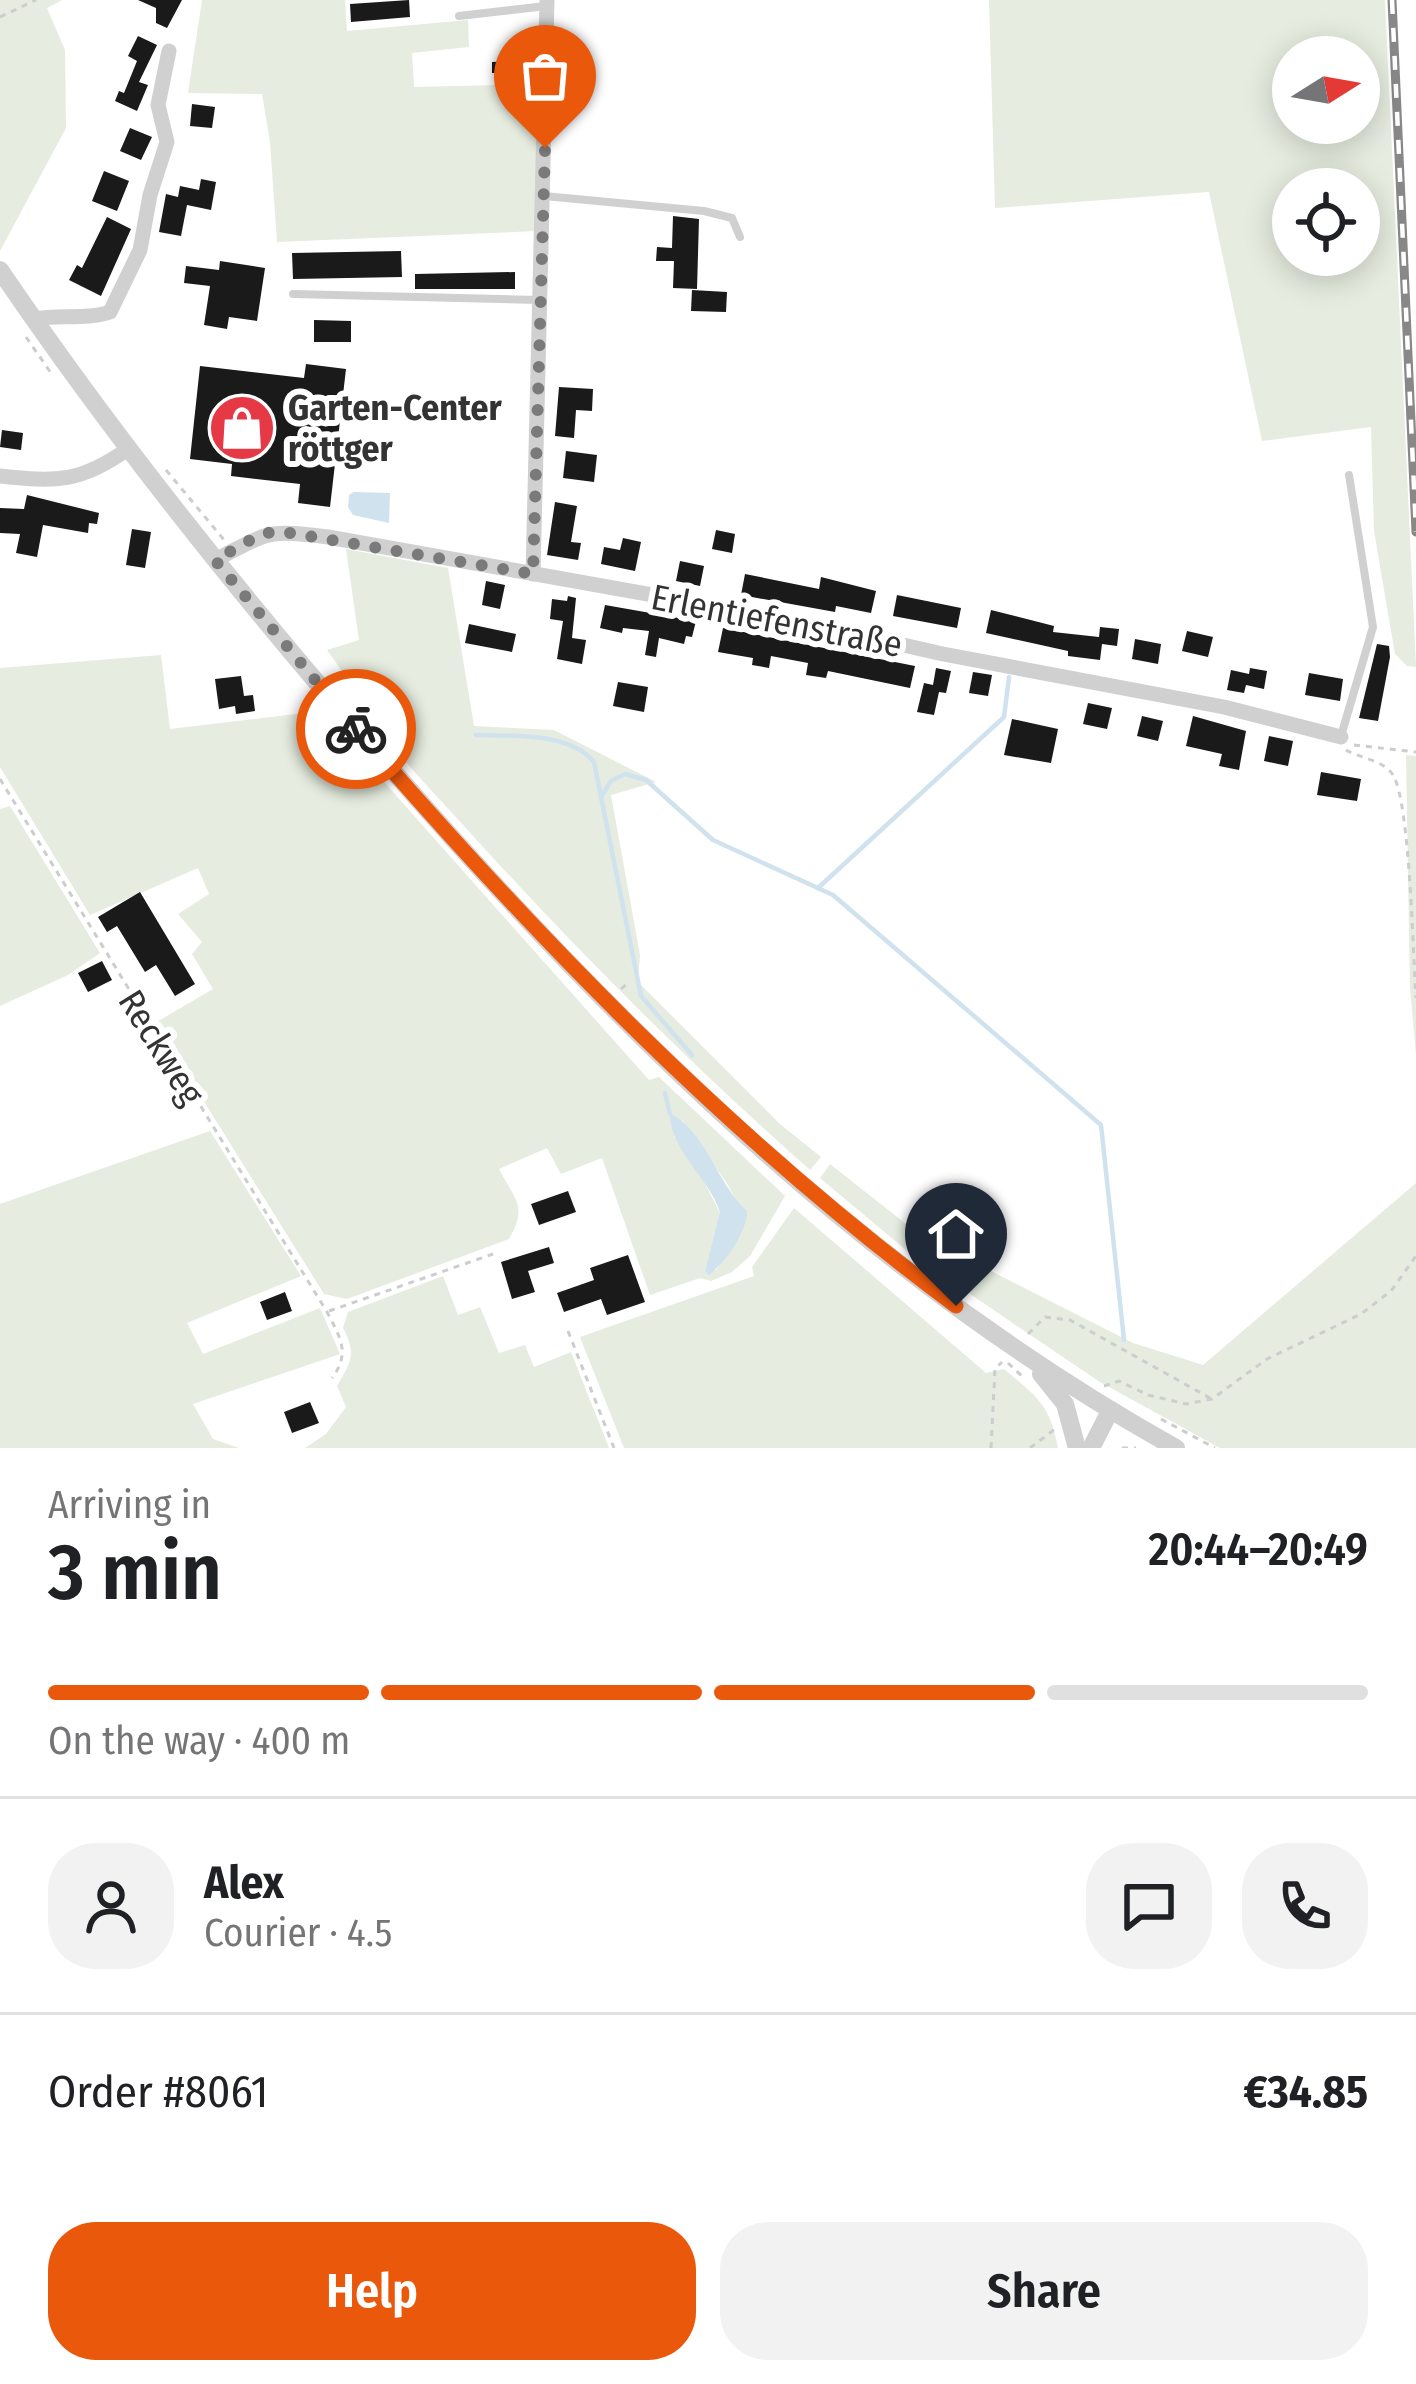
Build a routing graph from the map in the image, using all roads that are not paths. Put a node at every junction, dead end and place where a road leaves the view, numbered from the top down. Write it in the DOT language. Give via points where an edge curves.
graph roads {
  1 [pos="547,3"];
  2 [pos="459,16"];
  3 [pos="169,51"];
  4 [pos="544,196"];
  5 [pos="740,237"];
  6 [pos="0,270"];
  7 [pos="293,294"];
  8 [pos="541,300"];
  9 [pos="34,320"];
  10 [pos="129,448"];
  11 [pos="1348,475"];
  12 [pos="0,476"];
  13 [pos="215,560"];
  14 [pos="533,574"];
  15 [pos="1341,737"];
  16 [pos="1031,1361"];
  17 [pos="1110,1412"];
  18 [pos="1077,1448"];
  19 [pos="1091,1448"];
  20 [pos="1176,1448"];
  1 -- 2 [label="lane"];
  1 -- 4 [label="street"];
  3 -- 9 [label="street" via="158,105 167,142 140,250 110,312"];
  4 -- 5 [label="lane" via="704,211 732,218"];
  4 -- 8 [label="street"];
  6 -- 9 [label="street"];
  7 -- 8 [label="lane"];
  8 -- 14 [label="street"];
  9 -- 10 [label="street"];
  10 -- 12 [label="street" via="65,480"];
  10 -- 13 [label="street"];
  11 -- 15 [label="lane" via="1373,627"];
  13 -- 14 [label="street, Erlentiefenstraße" via="278,531 410,543"];
  13 -- 16 [label="street" via="456,844 697,1093 854,1229"];
  14 -- 15 [label="street, Erlentiefenstraße" via="1224,706"];
  16 -- 17 [label="street"];
  16 -- 18 [label="street" via="1065,1404"];
  17 -- 19 [label="street"];
  17 -- 20 [label="street"];
}
